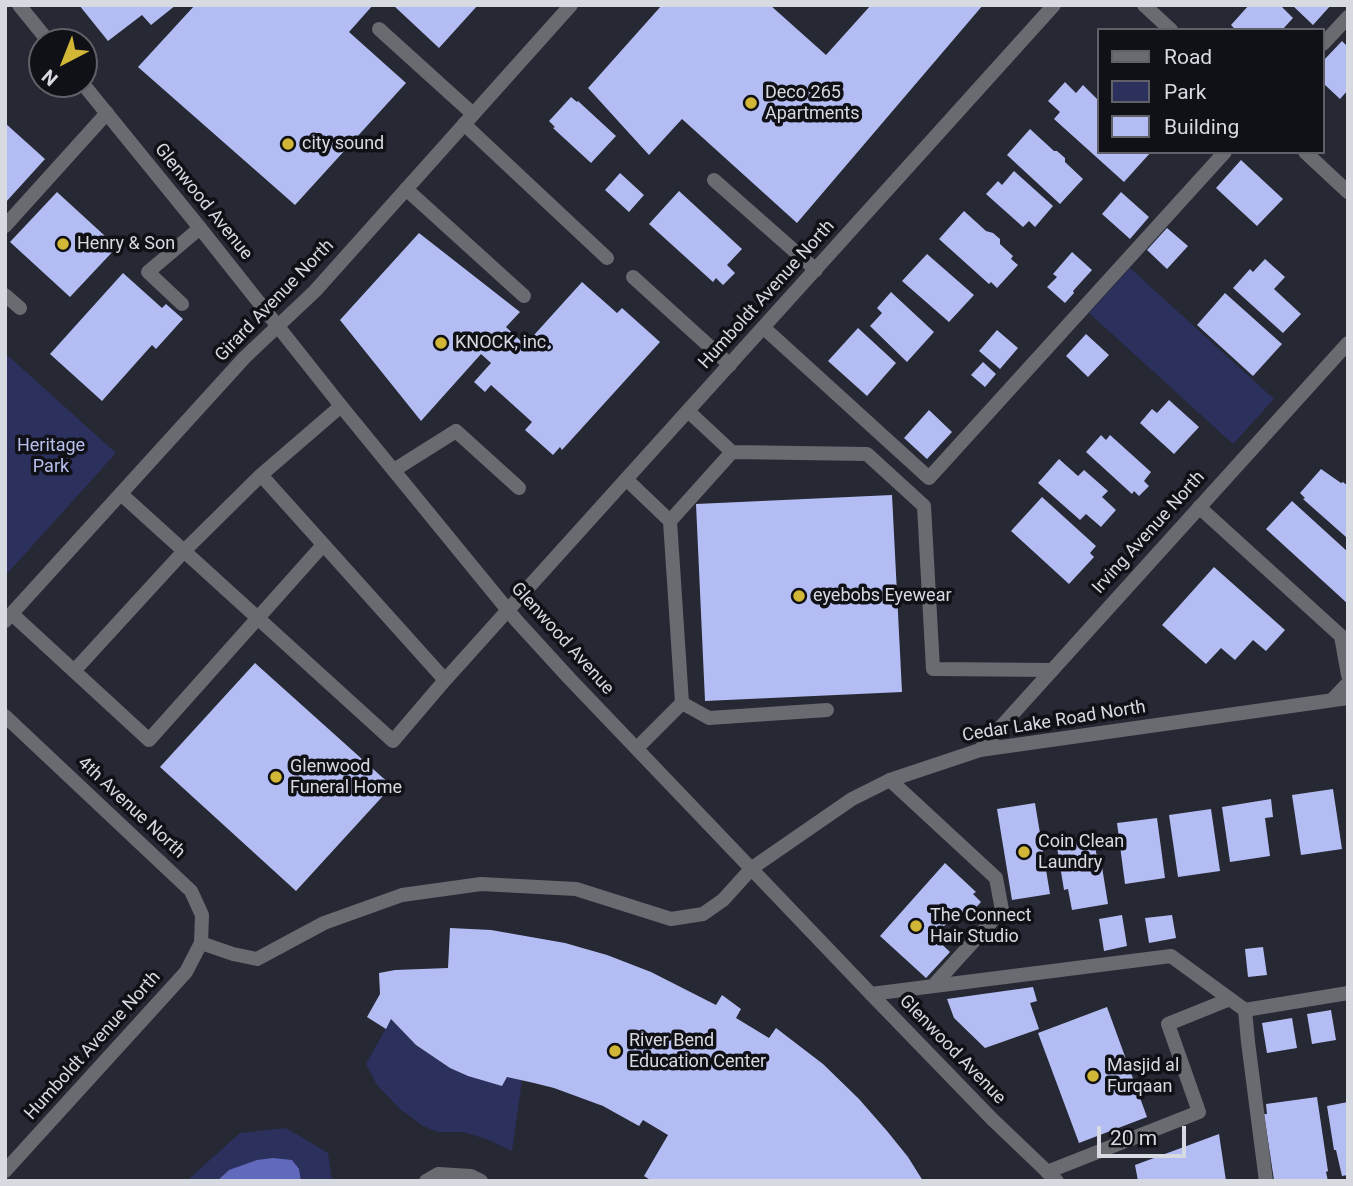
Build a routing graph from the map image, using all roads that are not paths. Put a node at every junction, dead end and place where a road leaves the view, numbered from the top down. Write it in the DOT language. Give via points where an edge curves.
graph roads {
  1 [pos="19,5"];
  2 [pos="571,5"];
  3 [pos="1054,5"];
  4 [pos="1144,5"];
  5 [pos="1348,17"];
  6 [pos="37,28"];
  7 [pos="1169,28"];
  8 [pos="379,29"];
  9 [pos="1325,42"];
  10 [pos="95,98"];
  11 [pos="107,113"];
  12 [pos="468,119"];
  13 [pos="1223,154"];
  14 [pos="1306,154"];
  15 [pos="714,180"];
  16 [pos="406,189"];
  17 [pos="1348,192"];
  18 [pos="5,226"];
  19 [pos="200,228"];
  20 [pos="607,258"];
  21 [pos="816,270"];
  22 [pos="633,277"];
  23 [pos="5,295"];
  24 [pos="524,296"];
  25 [pos="181,304"];
  26 [pos="20,308"];
  27 [pos="278,326"];
  28 [pos="764,328"];
  29 [pos="1348,343"];
  30 [pos="730,365"];
  31 [pos="341,406"];
  32 [pos="688,411"];
  33 [pos="732,452"];
  34 [pos="394,470"];
  35 [pos="261,475"];
  36 [pos="626,479"];
  37 [pos="519,488"];
  38 [pos="121,494"];
  39 [pos="1199,507"];
  40 [pos="670,521"];
  41 [pos="323,545"];
  42 [pos="184,551"];
  43 [pos="508,610"];
  44 [pos="8,618"];
  45 [pos="258,618"];
  46 [pos="1052,670"];
  47 [pos="74,671"];
  48 [pos="1348,675"];
  49 [pos="445,680"];
  50 [pos="1348,683"];
  51 [pos="1348,698"];
  52 [pos="1332,700"];
  53 [pos="682,704"];
  54 [pos="827,710"];
  55 [pos="5,716"];
  56 [pos="637,748"];
  57 [pos="980,750"];
  58 [pos="890,780"];
  59 [pos="752,868"];
  60 [pos="201,943"];
  61 [pos="933,986"];
  62 [pos="1348,993"];
  63 [pos="871,994"];
  64 [pos="1230,999"];
  65 [pos="1245,1010"];
  66 [pos="5,1171"];
  67 [pos="1052,1176"];
  68 [pos="426,1181"];
  69 [pos="481,1181"];
  70 [pos="1266,1181"];
  1 -- 6 [label="street"];
  2 -- 12 [label="street, Girard Avenue North"];
  3 -- 21 [label="street, Humboldt Avenue North"];
  4 -- 7 [label="street"];
  5 -- 9 [label="street"];
  8 -- 12 [label="street"];
  10 -- 11 [label="street, Glenwood Avenue"];
  11 -- 18 [label="street"];
  11 -- 19 [label="street, Glenwood Avenue"];
  12 -- 16 [label="street, Girard Avenue North"];
  12 -- 20 [label="street"];
  13 -- 28 [label="street" via="929,478"];
  14 -- 17 [label="street"];
  15 -- 21 [label="street"];
  16 -- 24 [label="street"];
  16 -- 27 [label="street, Girard Avenue North"];
  19 -- 25 [label="street" via="148,272"];
  19 -- 27 [label="street, Glenwood Avenue"];
  21 -- 28 [label="street, Humboldt Avenue North"];
  22 -- 30 [label="street"];
  23 -- 26 [label="street"];
  27 -- 31 [label="street, Glenwood Avenue"];
  27 -- 38 [label="street, Girard Avenue North"];
  28 -- 30 [label="street, Humboldt Avenue North"];
  29 -- 39 [label="street, Irving Avenue North"];
  30 -- 32 [label="street, Humboldt Avenue North"];
  31 -- 34 [label="street, Glenwood Avenue"];
  31 -- 35 [label="street"];
  32 -- 33 [label="street"];
  32 -- 36 [label="street, Humboldt Avenue North"];
  33 -- 40 [label="street"];
  33 -- 46 [label="street" via="867,454 925,506 933,669"];
  34 -- 37 [label="street" via="456,431"];
  34 -- 43 [label="street, Glenwood Avenue"];
  35 -- 41 [label="street"];
  35 -- 42 [label="street"];
  36 -- 40 [label="street"];
  36 -- 43 [label="street, Humboldt Avenue North"];
  38 -- 42 [label="street"];
  38 -- 44 [label="street, Girard Avenue North"];
  39 -- 46 [label="street, Irving Avenue North"];
  39 -- 48 [label="street" via="1341,636"];
  40 -- 53 [label="street"];
  41 -- 45 [label="street"];
  41 -- 49 [label="street"];
  42 -- 45 [label="street"];
  42 -- 47 [label="street"];
  43 -- 49 [label="street, Humboldt Avenue North"];
  43 -- 56 [label="street, Glenwood Avenue"];
  44 -- 47 [label="street"];
  45 -- 47 [label="street" via="149,740"];
  45 -- 49 [label="street, Humboldt Avenue North" via="393,741"];
  46 -- 57 [label="street, Irving Avenue North"];
  50 -- 52 [label="street"];
  51 -- 52 [label="street, Cedar Lake Road North"];
  52 -- 57 [label="street, Cedar Lake Road North"];
  53 -- 54 [label="street" via="709,718"];
  53 -- 56 [label="street"];
  55 -- 60 [label="street, 4th Avenue North" via="191,891 202,915"];
  56 -- 59 [label="street, Glenwood Avenue"];
  57 -- 58 [label="street, Cedar Lake Road North"];
  58 -- 59 [label="street, Cedar Lake Road North" via="852,799"];
  58 -- 61 [label="street" via="996,878 1002,910"];
  59 -- 60 [label="street, Cedar Lake Road North" via="703,914 671,919 576,889 481,884 402,895 324,923 257,959"];
  59 -- 63 [label="street, Glenwood Avenue"];
  60 -- 66 [label="street, Humboldt Avenue North" via="186,972"];
  61 -- 63 [label="street"];
  61 -- 64 [label="street" via="1171,956"];
  62 -- 65 [label="street"];
  63 -- 67 [label="street, Glenwood Avenue"];
  64 -- 65 [label="street"];
  64 -- 67 [label="street" via="1168,1024 1199,1112"];
  65 -- 70 [label="street"];
  68 -- 69 [label="street" via="438,1174"];
}
